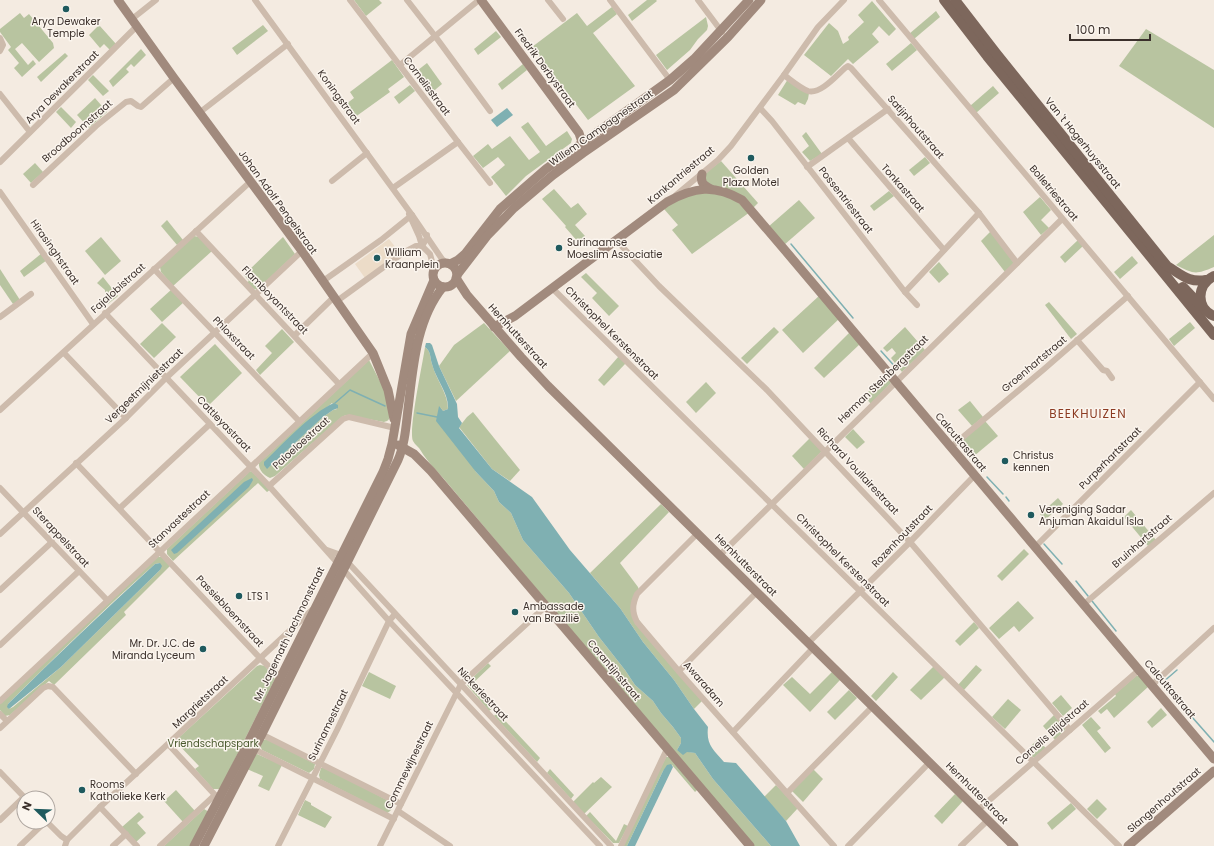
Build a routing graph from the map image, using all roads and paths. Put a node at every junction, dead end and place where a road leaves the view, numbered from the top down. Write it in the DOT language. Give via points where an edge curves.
graph roads {
  1 [pos="118,0"];
  2 [pos="156,0"];
  3 [pos="255,0"];
  4 [pos="350,0"];
  5 [pos="407,0"];
  6 [pos="480,0"];
  7 [pos="548,0"];
  8 [pos="610,0"];
  9 [pos="698,0"];
  10 [pos="749,0"];
  11 [pos="761,0"];
  12 [pos="844,0"];
  13 [pos="879,0"];
  14 [pos="944,0"];
  15 [pos="955,0"];
  16 [pos="563,19"];
  17 [pos="135,22"];
  18 [pos="724,34"];
  19 [pos="435,36"];
  20 [pos="0,38"];
  21 [pos="288,44"];
  22 [pos="0,51"];
  23 [pos="400,65"];
  24 [pos="784,75"];
  25 [pos="174,78"];
  26 [pos="670,80"];
  27 [pos="0,94"];
  28 [pos="760,108"];
  29 [pos="888,109"];
  30 [pos="490,111"];
  31 [pos="199,112"];
  32 [pos="30,132"];
  33 [pos="848,138"];
  34 [pos="458,142"];
  35 [pos="582,142"];
  36 [pos="367,153"];
  37 [pos="583,153"];
  38 [pos="0,162"];
  39 [pos="807,167"];
  40 [pos="702,174"];
  41 [pos="332,181"];
  42 [pos="250,182"];
  43 [pos="490,183"];
  44 [pos="33,185"];
  45 [pos="393,188"];
  46 [pos="712,189"];
  47 [pos="0,192"];
  48 [pos="667,202"];
  49 [pos="979,213"];
  50 [pos="411,216"];
  51 [pos="1062,218"];
  52 [pos="196,231"];
  53 [pos="427,235"];
  54 [pos="616,240"];
  55 [pos="422,246"];
  56 [pos="944,250"];
  57 [pos="302,251"];
  58 [pos="449,263"];
  59 [pos="1017,263"];
  60 [pos="1157,264"];
  61 [pos="154,269"];
  62 [pos="434,270"];
  63 [pos="1210,278"];
  64 [pos="434,280"];
  65 [pos="323,281"];
  66 [pos="452,281"];
  67 [pos="552,288"];
  68 [pos="905,292"];
  69 [pos="464,293"];
  70 [pos="31,294"];
  71 [pos="255,295"];
  72 [pos="437,295"];
  73 [pos="1128,296"];
  74 [pos="335,299"];
  75 [pos="917,306"];
  76 [pos="1203,308"];
  77 [pos="106,313"];
  78 [pos="515,316"];
  79 [pos="1214,316"];
  80 [pos="0,317"];
  81 [pos="1214,323"];
  82 [pos="93,324"];
  83 [pos="494,326"];
  84 [pos="216,332"];
  85 [pos="295,335"];
  86 [pos="1214,335"];
  87 [pos="504,338"];
  88 [pos="1078,340"];
  89 [pos="64,353"];
  90 [pos="373,353"];
  91 [pos="166,378"];
  92 [pos="1112,378"];
  93 [pos="896,381"];
  94 [pos="1200,382"];
  95 [pos="339,384"];
  96 [pos="1214,399"];
  97 [pos="0,400"];
  98 [pos="2,408"];
  99 [pos="126,418"];
  100 [pos="299,421"];
  101 [pos="210,424"];
  102 [pos="395,428"];
  103 [pos="392,444"];
  104 [pos="402,447"];
  105 [pos="951,447"];
  106 [pos="825,450"];
  107 [pos="414,454"];
  108 [pos="76,463"];
  109 [pos="250,467"];
  110 [pos="975,475"];
  111 [pos="269,486"];
  112 [pos="0,488"];
  113 [pos="1214,493"];
  114 [pos="771,503"];
  115 [pos="120,508"];
  116 [pos="24,512"];
  117 [pos="698,533"];
  118 [pos="0,534"];
  119 [pos="52,542"];
  120 [pos="910,542"];
  121 [pos="1035,548"];
  122 [pos="160,551"];
  123 [pos="720,555"];
  124 [pos="342,562"];
  125 [pos="79,571"];
  126 [pos="0,590"];
  127 [pos="757,592"];
  128 [pos="861,592"];
  129 [pos="107,600"];
  130 [pos="1083,605"];
  131 [pos="316,606"];
  132 [pos="546,606"];
  133 [pos="395,614"];
  134 [pos="389,621"];
  135 [pos="1214,628"];
  136 [pos="0,645"];
  137 [pos="811,645"];
  138 [pos="260,658"];
  139 [pos="1139,670"];
  140 [pos="679,671"];
  141 [pos="284,680"];
  142 [pos="461,684"];
  143 [pos="1152,685"];
  144 [pos="456,692"];
  145 [pos="0,701"];
  146 [pos="873,706"];
  147 [pos="0,714"];
  148 [pos="7,721"];
  149 [pos="0,728"];
  150 [pos="1070,730"];
  151 [pos="258,732"];
  152 [pos="733,732"];
  153 [pos="169,744"];
  154 [pos="251,747"];
  155 [pos="667,749"];
  156 [pos="1214,759"];
  157 [pos="1033,761"];
  158 [pos="930,762"];
  159 [pos="320,763"];
  160 [pos="1214,772"];
  161 [pos="1,773"];
  162 [pos="136,774"];
  163 [pos="313,778"];
  164 [pos="17,790"];
  165 [pos="787,793"];
  166 [pos="220,798"];
  167 [pos="401,804"];
  168 [pos="16,805"];
  169 [pos="100,808"];
  170 [pos="978,810"];
  171 [pos="398,811"];
  172 [pos="394,819"];
  173 [pos="0,820"];
  174 [pos="988,820"];
  175 [pos="37,830"];
  176 [pos="55,830"];
  177 [pos="126,834"];
  178 [pos="66,843"];
  179 [pos="20,846"];
  180 [pos="113,846"];
  181 [pos="137,846"];
  182 [pos="160,846"];
  183 [pos="194,846"];
  184 [pos="204,846"];
  185 [pos="278,846"];
  186 [pos="380,846"];
  187 [pos="450,846"];
  188 [pos="600,846"];
  189 [pos="611,846"];
  190 [pos="621,846"];
  191 [pos="750,846"];
  192 [pos="834,846"];
  193 [pos="848,846"];
  194 [pos="961,846"];
  195 [pos="1014,846"];
  196 [pos="1119,846"];
  197 [pos="1128,846"];
  1 -- 17 [label="main road, Johan Adolf Pengelstraat"];
  2 -- 17 [label="street, Arya Dewakerstraat"];
  3 -- 21 [label="street, Koningstraat"];
  4 -- 23 [label="street, Cornelisstraat"];
  5 -- 19 [label="street"];
  6 -- 19 [label="street"];
  6 -- 35 [label="main road, Fredrik Derbystraat" via="579,134"];
  7 -- 16 [label="street"];
  8 -- 26 [label="street"];
  9 -- 18 [label="street"];
  10 -- 18 [label="main road, Willem Campagnestraat"];
  11 -- 18 [label="main road, Willem Campagnestraat"];
  12 -- 24 [label="street, Kankantriestraat" via="818,27"];
  13 -- 51 [label="street, Bolletriestraat"];
  14 -- 60 [label="main road, Van 't Hogerhuysstraat"];
  15 -- 63 [label="main road, Van 't Hogerhuysstraat" via="1167,266 1197,282"];
  17 -- 25 [label="main road, Johan Adolf Pengelstraat"];
  17 -- 32 [label="street, Arya Dewakerstraat"];
  18 -- 26 [label="main road, Willem Campagnestraat"];
  18 -- 37 [label="main road, Willem Campagnestraat" via="674,90"];
  19 -- 23 [label="street"];
  19 -- 30 [label="street"];
  20 -- 22 [label="street" via="3,45"];
  21 -- 31 [label="street"];
  21 -- 36 [label="street, Koningstraat"];
  23 -- 34 [label="street, Cornelisstraat"];
  24 -- 28 [label="street, Kankantriestraat"];
  24 -- 29 [label="street, Satijnhoutstraat" via="809,92 814,92 823,88 848,66"];
  25 -- 31 [label="main road, Johan Adolf Pengelstraat"];
  25 -- 44 [label="street, Broodboomstraat" via="141,106 131,101 126,102 96,126"];
  26 -- 35 [label="main road, Willem Campagnestraat"];
  27 -- 32 [label="street"];
  28 -- 39 [label="street, Possentriestraat"];
  28 -- 40 [label="street, Kankantriestraat" via="731,146"];
  29 -- 33 [label="street"];
  29 -- 49 [label="street, Satijnhoutstraat"];
  31 -- 42 [label="main road, Johan Adolf Pengelstraat"];
  32 -- 38 [label="street, Arya Dewakerstraat"];
  33 -- 39 [label="street"];
  33 -- 56 [label="street, Tonkastraat"];
  34 -- 43 [label="street, Cornelisstraat"];
  34 -- 45 [label="street"];
  35 -- 37 [label="main road, Fredrik Derbystraat"];
  35 -- 58 [label="main road, Willem Campagnestraat" via="500,209 465,254"];
  36 -- 41 [label="street"];
  36 -- 45 [label="street, Koningstraat"];
  37 -- 66 [label="main road, Willem Campagnestraat" via="514,208 487,236"];
  39 -- 68 [label="street, Possentriestraat"];
  40 -- 46 [label="main road" via="703,184"];
  40 -- 48 [label="street, Kankantriestraat"];
  42 -- 52 [label="street, Fajalobistraat"];
  42 -- 57 [label="main road, Johan Adolf Pengelstraat"];
  45 -- 50 [label="street, Koningstraat"];
  46 -- 48 [label="main road, Calcuttastraat" via="694,190"];
  46 -- 93 [label="main road, Calcuttastraat" via="742,200"];
  47 -- 82 [label="street, Hirasinghstraat"];
  48 -- 54 [label="main road, Kankantriestraat"];
  49 -- 56 [label="street"];
  49 -- 59 [label="street, Satijnhoutstraat"];
  50 -- 53 [label="street, Koningstraat"];
  50 -- 55 [label="street, Koningstraat"];
  50 -- 65 [label="street"];
  51 -- 59 [label="street, Herman Steinbergstraat"];
  51 -- 73 [label="street, Bolletriestraat"];
  52 -- 61 [label="street, Fajalobistraat"];
  52 -- 71 [label="street, Flamboyantstraat"];
  53 -- 55 [label="street"];
  53 -- 58 [label="street, Koningstraat" via="440,255"];
  54 -- 67 [label="main road, Kankantriestraat"];
  54 -- 106 [label="street, Richard Voullairestraat"];
  55 -- 62 [label="street, Koningstraat" via="430,254"];
  55 -- 74 [label="street" via="416,246 403,253"];
  56 -- 68 [label="street"];
  57 -- 65 [label="main road, Johan Adolf Pengelstraat"];
  57 -- 71 [label="street, Vergeetmijnietstraat"];
  58 -- 62 [label="main road" via="438,264"];
  58 -- 66 [label="main road" via="455,268"];
  59 -- 93 [label="street, Herman Steinbergstraat"];
  60 -- 76 [label="main road, Van 't Hogerhuysstraat"];
  60 -- 86 [label="main road, Van 't Hogerhuysstraat"];
  61 -- 77 [label="street, Fajalobistraat"];
  61 -- 84 [label="street, Phloxstraat"];
  62 -- 64 [label="main road"];
  63 -- 76 [label="main road" via="1200,292"];
  64 -- 66 [label="main road" via="438,285"];
  64 -- 102 [label="main road" via="411,334"];
  65 -- 74 [label="main road, Johan Adolf Pengelstraat"];
  66 -- 69 [label="main road, Hernhutterstraat"];
  66 -- 72 [label="main road, Willem Campagnestraat"];
  67 -- 78 [label="main road, Kankantriestraat"];
  67 -- 114 [label="street, Christophel Kerstenstraat"];
  68 -- 75 [label="street, Possentriestraat"];
  69 -- 72 [label="main road" via="449,289"];
  69 -- 83 [label="main road, Hernhutterstraat"];
  70 -- 80 [label="street"];
  71 -- 84 [label="street, Vergeetmijnietstraat"];
  71 -- 85 [label="street, Flamboyantstraat"];
  72 -- 104 [label="main road, Willem Campagnestraat" via="417,343"];
  73 -- 88 [label="street, Groenhartstraat"];
  73 -- 94 [label="street, Bolletriestraat"];
  74 -- 85 [label="street"];
  74 -- 90 [label="main road, Johan Adolf Pengelstraat"];
  76 -- 79 [label="main road"];
  76 -- 81 [label="main road, Van 't Hogerhuysstraat"];
  77 -- 82 [label="street, Fajalobistraat"];
  77 -- 91 [label="street, Cattleyastraat"];
  78 -- 83 [label="main road, Kankantriestraat"];
  78 -- 87 [label="main road" via="505,328"];
  82 -- 89 [label="street, Fajalobistraat"];
  83 -- 87 [label="main road, Hernhutterstraat"];
  84 -- 91 [label="street, Vergeetmijnietstraat"];
  84 -- 100 [label="street, Phloxstraat"];
  85 -- 95 [label="street, Flamboyantstraat"];
  87 -- 117 [label="main road, Hernhutterstraat" via="548,386"];
  88 -- 92 [label="street"];
  88 -- 105 [label="street, Groenhartstraat"];
  89 -- 98 [label="street, Fajalobistraat"];
  89 -- 99 [label="street"];
  90 -- 95 [label="street, Stanvastestraat"];
  90 -- 102 [label="main road, Johan Adolf Pengelstraat" via="388,390"];
  91 -- 99 [label="street, Vergeetmijnietstraat"];
  91 -- 101 [label="street, Cattleyastraat"];
  93 -- 105 [label="main road, Calcuttastraat"];
  93 -- 106 [label="street, Herman Steinbergstraat"];
  94 -- 96 [label="street, Bolletriestraat"];
  94 -- 121 [label="street, Purperhartstraat"];
  95 -- 100 [label="street, Stanvastestraat"];
  97 -- 98 [label="street"];
  99 -- 108 [label="street, Vergeetmijnietstraat"];
  100 -- 109 [label="street, Stanvastestraat"];
  101 -- 109 [label="street, Cattleyastraat"];
  101 -- 115 [label="street"];
  102 -- 103 [label="main road, Mr. Jagernath Lachmonstraat"];
  102 -- 111 [label="street, Paloeloestraat" via="349,417 343,419"];
  103 -- 104 [label="main road"];
  103 -- 124 [label="main road, Mr. Jagernath Lachmonstraat" via="383,472"];
  104 -- 107 [label="main road, Corantijnstraat"];
  104 -- 107 [label="main road"];
  104 -- 124 [label="main road, Mr. Jagernath Lachmonstraat"];
  105 -- 110 [label="main road, Calcuttastraat"];
  106 -- 114 [label="street, Herman Steinbergstraat"];
  106 -- 120 [label="street, Richard Voullairestraat"];
  107 -- 132 [label="main road, Corantijnstraat"];
  108 -- 115 [label="street, Passiebloemstraat"];
  108 -- 116 [label="street, Vergeetmijnietstraat"];
  109 -- 111 [label="street, Cattleyastraat"];
  109 -- 122 [label="street, Stanvastestraat"];
  110 -- 120 [label="street, Rozenhoutstraat"];
  110 -- 121 [label="main road, Calcuttastraat"];
  111 -- 124 [label="street, Cattleyastraat" via="327,550"];
  112 -- 116 [label="street, Sterappelstraat"];
  113 -- 130 [label="street, Bruinhartstraat"];
  114 -- 123 [label="street, Herman Steinbergstraat"];
  114 -- 128 [label="street, Christophel Kerstenstraat"];
  115 -- 122 [label="street, Passiebloemstraat"];
  116 -- 118 [label="street, Vergeetmijnietstraat"];
  116 -- 119 [label="street, Sterappelstraat"];
  117 -- 123 [label="main road, Hernhutterstraat"];
  117 -- 140 [label="street, Awaradam" via="637,594 632,608 637,622"];
  119 -- 125 [label="street, Sterappelstraat"];
  119 -- 126 [label="street"];
  120 -- 128 [label="street, Rozenhoutstraat"];
  120 -- 150 [label="street, Richard Voullairestraat"];
  121 -- 130 [label="main road, Calcuttastraat"];
  122 -- 129 [label="street, Stanvastestraat"];
  122 -- 138 [label="street, Passiebloemstraat"];
  123 -- 127 [label="main road, Hernhutterstraat"];
  124 -- 131 [label="main road, Mr. Jagernath Lachmonstraat"];
  124 -- 133 [label="street, Nickeriestraat"];
  124 -- 134 [label="street, Nickeriestraat"];
  124 -- 141 [label="main road, Mr. Jagernath Lachmonstraat"];
  125 -- 129 [label="street, Sterappelstraat"];
  125 -- 136 [label="street"];
  127 -- 137 [label="main road, Hernhutterstraat"];
  127 -- 140 [label="street"];
  128 -- 137 [label="street, Rozenhoutstraat"];
  128 -- 157 [label="street, Christophel Kerstenstraat"];
  129 -- 145 [label="street, Stanvastestraat"];
  130 -- 139 [label="main road, Calcuttastraat"];
  131 -- 138 [label="street, Margrietstraat"];
  131 -- 141 [label="main road, Mr. Jagernath Lachmonstraat"];
  132 -- 142 [label="street, Commewijnestraat"];
  132 -- 155 [label="main road, Corantijnstraat"];
  133 -- 134 [label="street, Surinamestraat"];
  133 -- 142 [label="street, Nickeriestraat"];
  134 -- 144 [label="street, Nickeriestraat"];
  134 -- 159 [label="street, Surinamestraat"];
  135 -- 143 [label="street"];
  137 -- 146 [label="main road, Hernhutterstraat"];
  137 -- 152 [label="street, Rozenhoutstraat"];
  138 -- 141 [label="street, Passiebloemstraat"];
  138 -- 153 [label="street, Margrietstraat"];
  139 -- 143 [label="main road, Calcuttastraat"];
  139 -- 150 [label="street, Cornelis Blijdstraat"];
  140 -- 152 [label="street, Awaradam"];
  141 -- 151 [label="main road, Mr. Jagernath Lachmonstraat"];
  142 -- 144 [label="street, Commewijnestraat"];
  142 -- 189 [label="street, Nickeriestraat"];
  143 -- 156 [label="main road, Calcuttastraat"];
  144 -- 167 [label="street, Commewijnestraat"];
  144 -- 188 [label="street, Nickeriestraat"];
  146 -- 158 [label="main road, Hernhutterstraat"];
  146 -- 165 [label="street"];
  147 -- 148 [label="street"];
  148 -- 149 [label="street"];
  148 -- 162 [label="street" via="43,688 53,687"];
  150 -- 157 [label="street, Cornelis Blijdstraat"];
  151 -- 154 [label="main road, Mr. Jagernath Lachmonstraat"];
  151 -- 159 [label="street"];
  152 -- 165 [label="street, Awaradam"];
  153 -- 162 [label="street, Margrietstraat"];
  153 -- 166 [label="street"];
  154 -- 163 [label="street"];
  154 -- 166 [label="main road, Mr. Jagernath Lachmonstraat"];
  155 -- 190 [label="street"];
  155 -- 191 [label="main road, Corantijnstraat"];
  157 -- 170 [label="street, Cornelis Blijdstraat"];
  157 -- 196 [label="street, Christophel Kerstenstraat"];
  158 -- 170 [label="main road, Hernhutterstraat"];
  158 -- 193 [label="street"];
  159 -- 163 [label="street, Surinamestraat"];
  159 -- 167 [label="street"];
  160 -- 197 [label="main road, Slangenhoutstraat"];
  161 -- 164 [label="street"];
  162 -- 169 [label="street, Margrietstraat"];
  163 -- 172 [label="street"];
  163 -- 185 [label="street, Surinamestraat"];
  165 -- 192 [label="street, Awaradam"];
  166 -- 182 [label="street"];
  166 -- 183 [label="main road, Mr. Jagernath Lachmonstraat"];
  166 -- 184 [label="main road, Mr. Jagernath Lachmonstraat"];
  167 -- 171 [label="street, Commewijnestraat"];
  168 -- 173 [label="street"];
  169 -- 177 [label="street"];
  169 -- 178 [label="street, Margrietstraat"];
  170 -- 174 [label="main road, Hernhutterstraat"];
  171 -- 172 [label="street, Commewijnestraat"];
  171 -- 187 [label="street"];
  172 -- 186 [label="street, Commewijnestraat"];
  174 -- 194 [label="street"];
  174 -- 195 [label="main road, Hernhutterstraat"];
  175 -- 179 [label="street"];
  176 -- 178 [label="street"];
  177 -- 180 [label="street"];
  177 -- 181 [label="street"];
}
